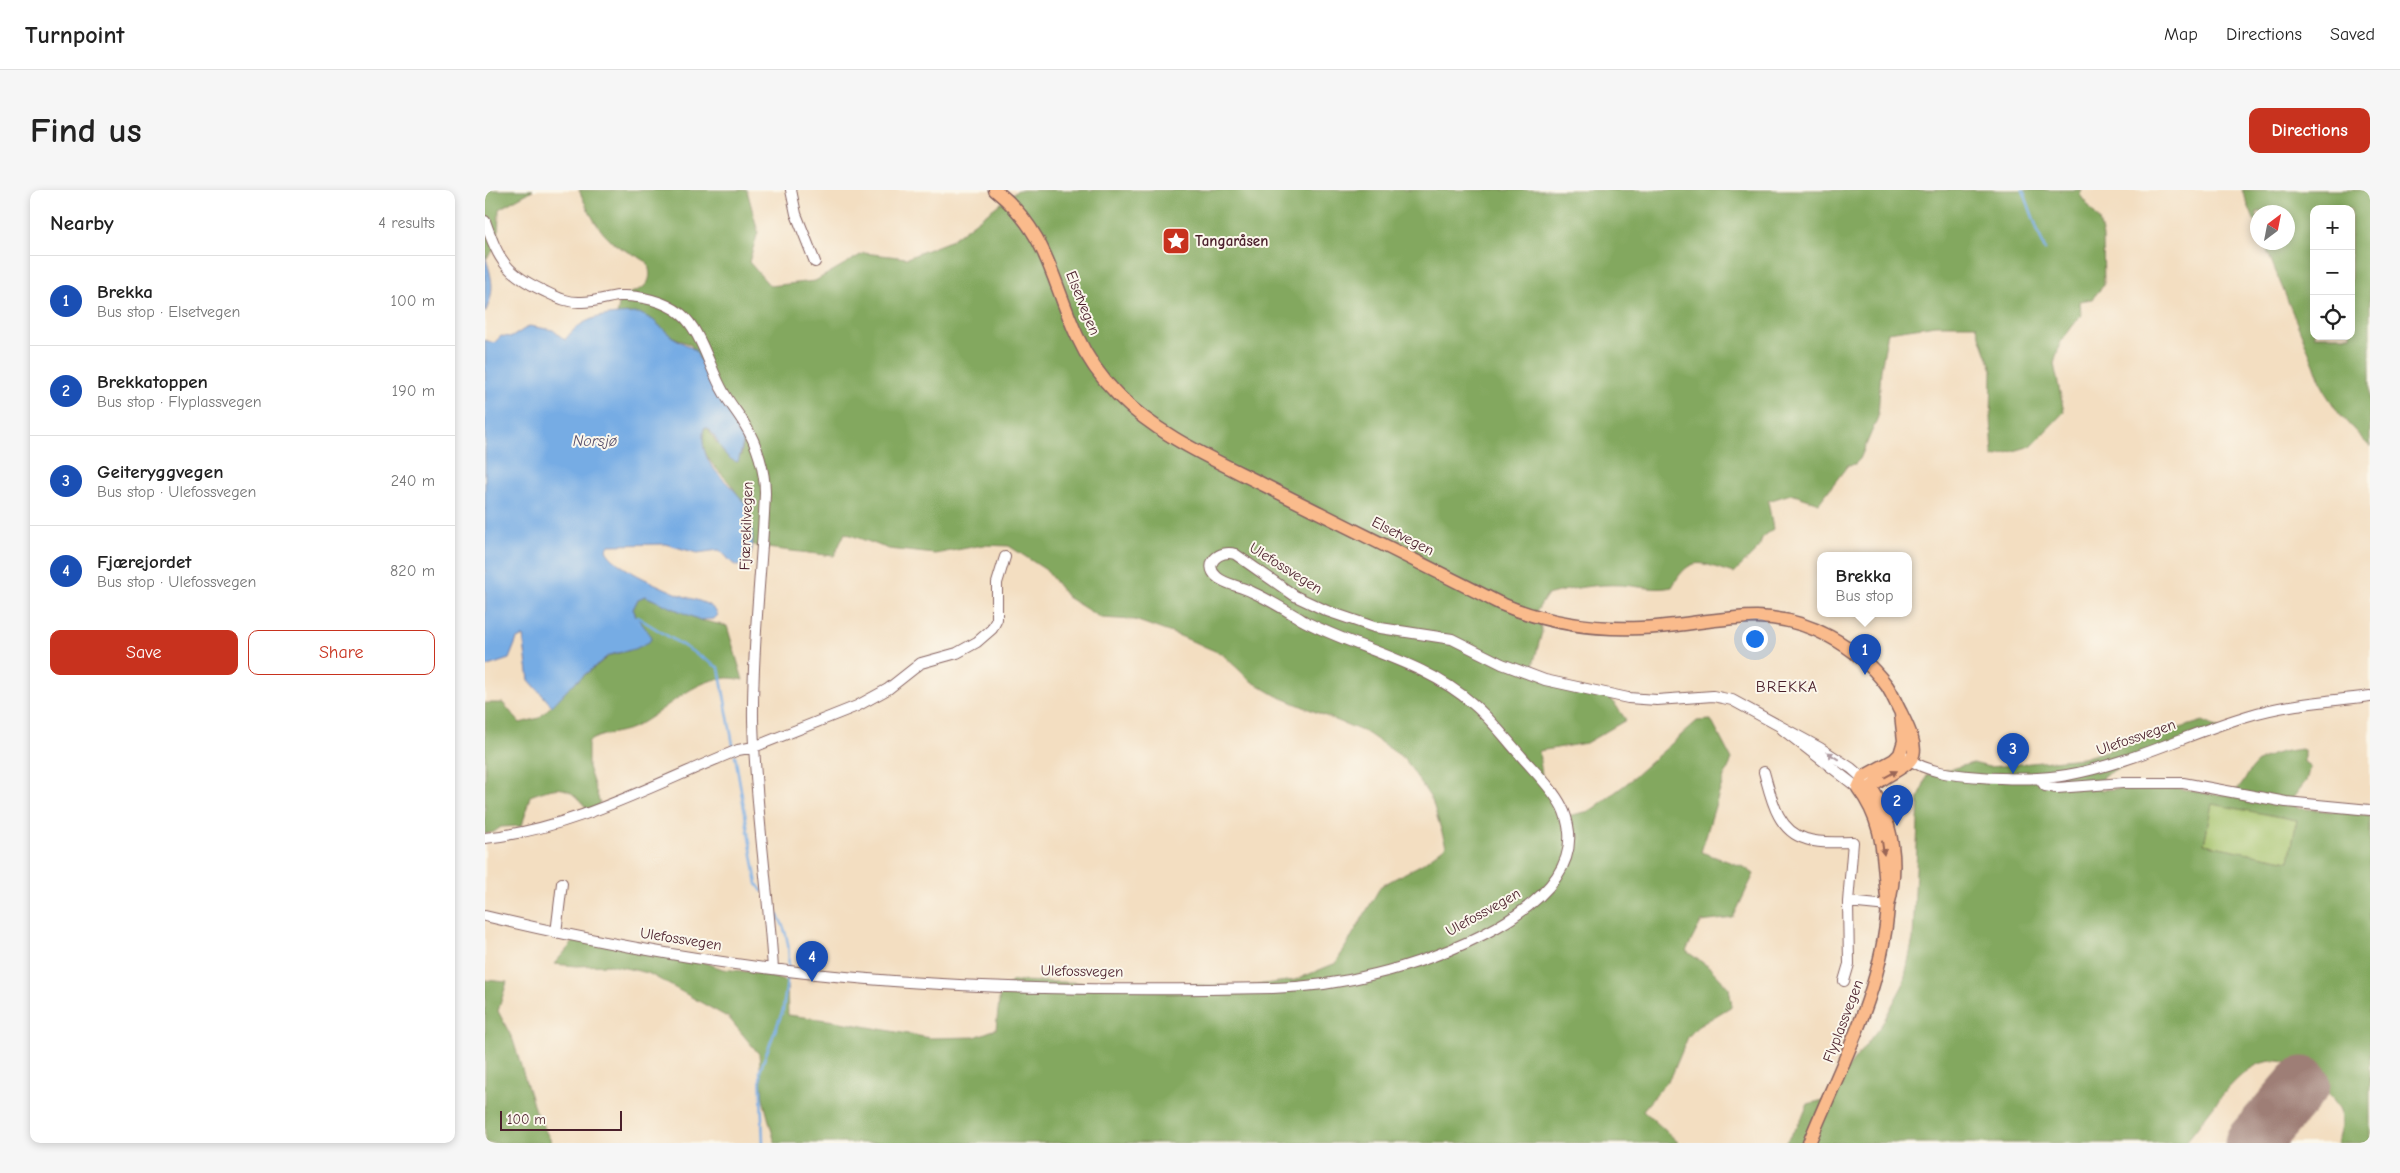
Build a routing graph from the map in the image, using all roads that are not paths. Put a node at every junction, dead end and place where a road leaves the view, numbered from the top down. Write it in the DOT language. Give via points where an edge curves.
graph roads {
  1 [pos="791,190"];
  2 [pos="995,190"];
  3 [pos="485,221"];
  4 [pos="815,262"];
  5 [pos="1005,557"];
  6 [pos="2370,696"];
  7 [pos="754,747"];
  8 [pos="1905,757"];
  9 [pos="1765,772"];
  10 [pos="2040,779"];
  11 [pos="1864,784"];
  12 [pos="2370,810"];
  13 [pos="485,838"];
  14 [pos="562,883"];
  15 [pos="1847,902"];
  16 [pos="1889,906"];
  17 [pos="485,916"];
  18 [pos="556,933"];
  19 [pos="773,969"];
  20 [pos="1844,981"];
  21 [pos="1809,1143"];
  1 -- 4 [label="street" via="796,214"];
  2 -- 8 [label="main road, Elsetvegen" via="1016,208 1036,234 1077,336 1095,368 1131,407 1175,438 1499,603 1538,618 1567,625 1603,628 1659,627 1756,617 1805,626 1839,642 1871,668 1892,694 1913,741 1914,750"];
  3 -- 7 [label="street, Fjærekilvegen" via="506,267 529,284 568,301 588,302 626,296 665,304 681,314 697,337 719,386 749,431 764,478 765,494 755,629"];
  5 -- 7 [label="street" via="997,583 997,619 992,629 977,642 957,654 921,663 888,689 857,706"];
  6 -- 10 [label="street, Ulefossvegen" via="2248,716 2108,765"];
  7 -- 13 [label="street" via="739,750 559,824"];
  7 -- 19 [label="street, Fjærekilvegen"];
  8 -- 10 [label="street, Ulefossvegen" via="1938,772"];
  8 -- 11 [label="main road" via="1902,768"];
  9 -- 15 [label="street, Flyplassvegen" via="1777,814 1791,831 1807,840 1853,842"];
  10 -- 12 [label="street" via="2049,788 2183,783 2286,802"];
  11 -- 16 [label="main road, Flyplassvegen" via="1869,806 1880,830"];
  11 -- 19 [label="street, Ulefossvegen" via="1820,748 1746,706 1724,698 1646,700 1571,687 1517,671 1452,639 1361,624 1310,604 1235,554 1223,552 1212,563 1212,571 1218,578 1252,592 1327,632 1406,662 1461,694 1484,714 1549,788 1566,815 1568,850 1559,873 1543,894 1488,931 1423,960 1376,974 1300,987 1202,989 948,984"];
  14 -- 18 [label="street"];
  15 -- 16 [label="street"];
  15 -- 20 [label="street, Flyplassvegen" via="1849,964"];
  16 -- 21 [label="main road, Flyplassvegen" via="1868,1005"];
  17 -- 18 [label="street, Ulefossvegen"];
  18 -- 19 [label="street, Ulefossvegen"];
}
